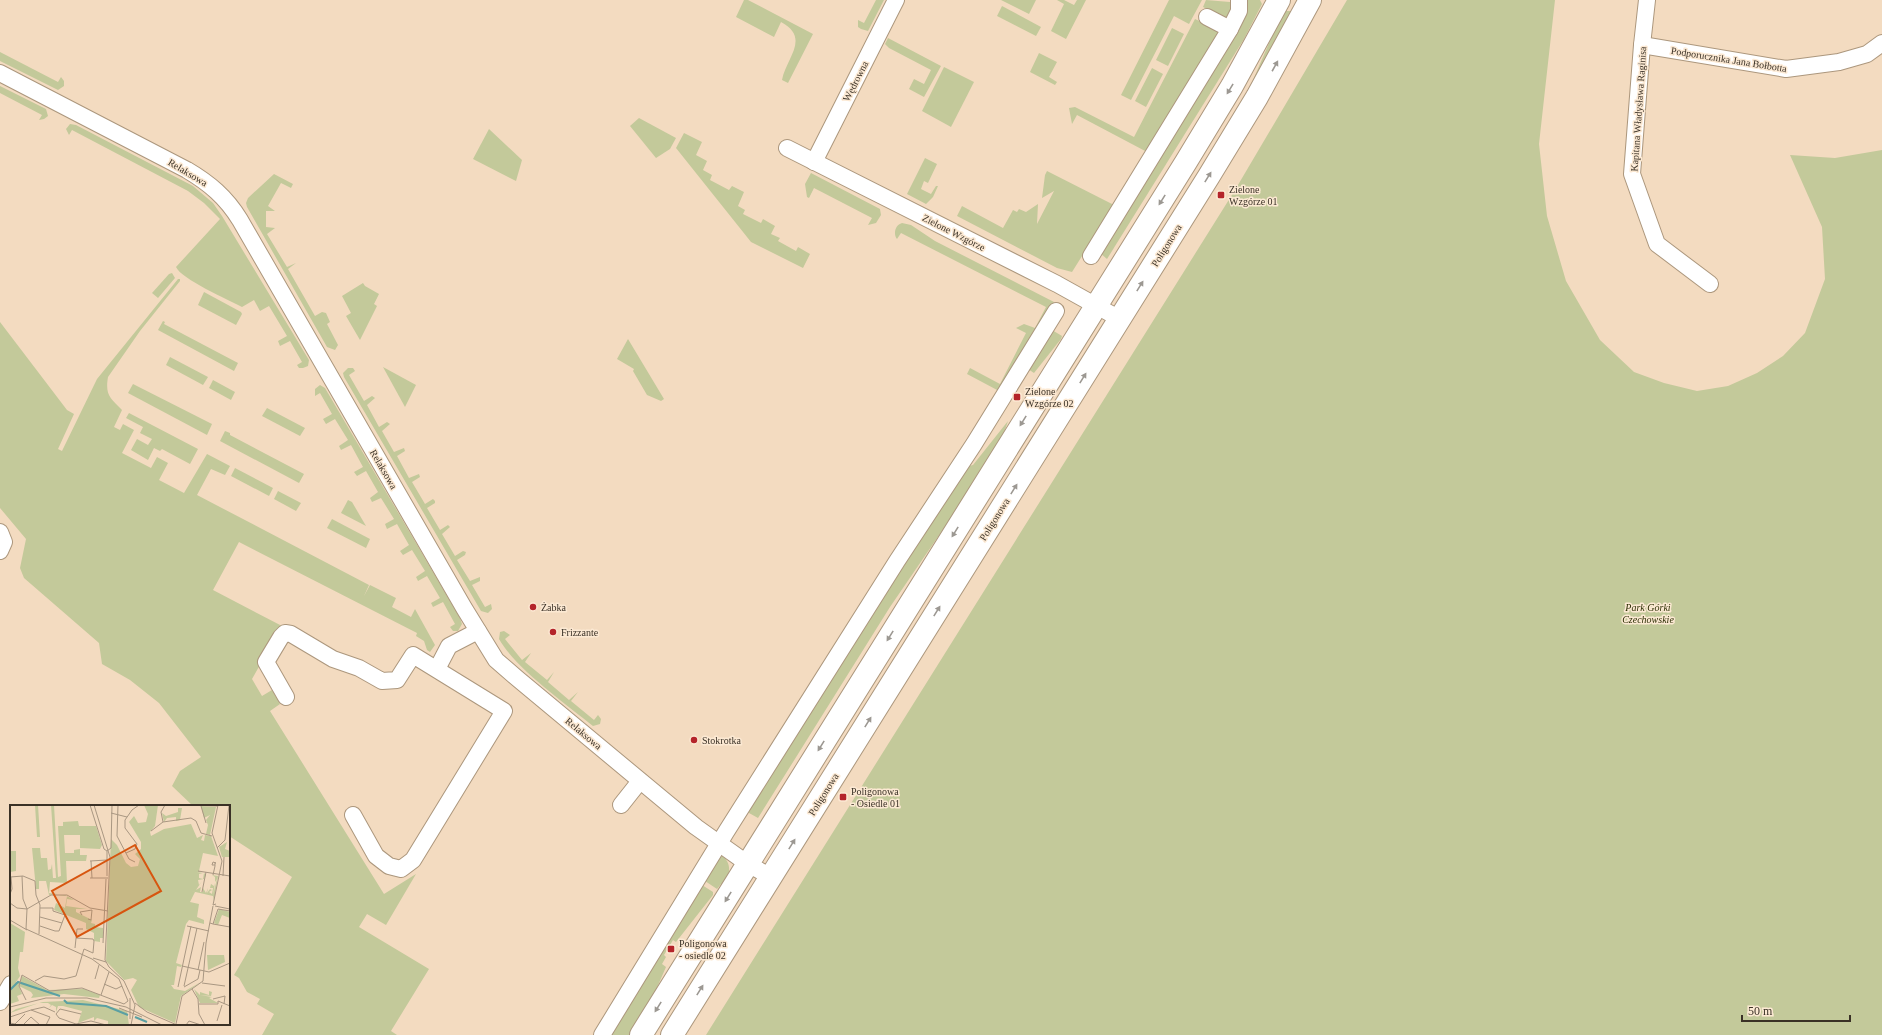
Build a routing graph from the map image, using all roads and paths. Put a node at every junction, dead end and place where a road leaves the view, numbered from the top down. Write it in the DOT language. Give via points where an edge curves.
graph roads {
  1 [pos="896,0"];
  2 [pos="1239,0"];
  3 [pos="1310,0"];
  4 [pos="1647,0"];
  5 [pos="1277,3"];
  6 [pos="1207,17"];
  7 [pos="1230,29"];
  8 [pos="1882,43"];
  9 [pos="1642,45"];
  10 [pos="0,73"];
  11 [pos="787,148"];
  12 [pos="814,162"];
  13 [pos="1091,256"];
  14 [pos="1710,284"];
  15 [pos="1096,305"];
  16 [pos="1056,311"];
  17 [pos="1120,319"];
  18 [pos="0,532"];
  19 [pos="0,551"];
  20 [pos="478,631"];
  21 [pos="437,669"];
  22 [pos="286,697"];
  23 [pos="640,781"];
  24 [pos="621,805"];
  25 [pos="353,815"];
  26 [pos="720,844"];
  27 [pos="748,864"];
  28 [pos="771,877"];
  29 [pos="10,986"];
  30 [pos="0,1002"];
  31 [pos="602,1035"];
  32 [pos="641,1035"];
  33 [pos="672,1035"];
  1 -- 12 [label="street, Wędrowna"];
  2 -- 7 [label="street" via="1239,12"];
  17 -- 3 [label="main road, Poligonowa, one-way" via="1257,97"];
  4 -- 9 [label="street, Kapitana Władysława Raginisa"];
  5 -- 15 [label="main road, one-way" via="1224,100"];
  6 -- 7 [label="street"];
  7 -- 13 [label="street"];
  8 -- 9 [label="street, Podporucznika Jana Bołbotta" via="1867,54 1839,62 1786,69"];
  9 -- 14 [label="street, Kapitana Władysława Raginisa" via="1632,174 1657,244"];
  10 -- 20 [label="street, Relaksowa" via="187,170 204,180 227,201"];
  11 -- 12 [label="street, Zielone Wzgórze"];
  12 -- 15 [label="street, Zielone Wzgórze"];
  15 -- 17 [label="street, Zielone Wzgórze"];
  15 -- 27 [label="main road, one-way"];
  16 -- 26 [label="street"];
  28 -- 17 [label="main road, Poligonowa, one-way"];
  18 -- 19 [label="street" via="4,542"];
  20 -- 21 [label="street" via="449,646"];
  20 -- 23 [label="street, Relaksowa" via="496,660"];
  21 -- 22 [label="street" via="413,654 397,680 382,681 359,668 333,659 285,633 266,662"];
  21 -- 25 [label="street" via="504,711 413,860 401,869 389,866 376,856"];
  23 -- 24 [label="street"];
  23 -- 26 [label="street, Relaksowa"];
  26 -- 27 [label="street, Relaksowa"];
  26 -- 31 [label="street"];
  27 -- 28 [label="street, Relaksowa"];
  27 -- 32 [label="main road, one-way"];
  33 -- 28 [label="main road, Poligonowa, one-way"];
  29 -- 30 [label="street"];
}
